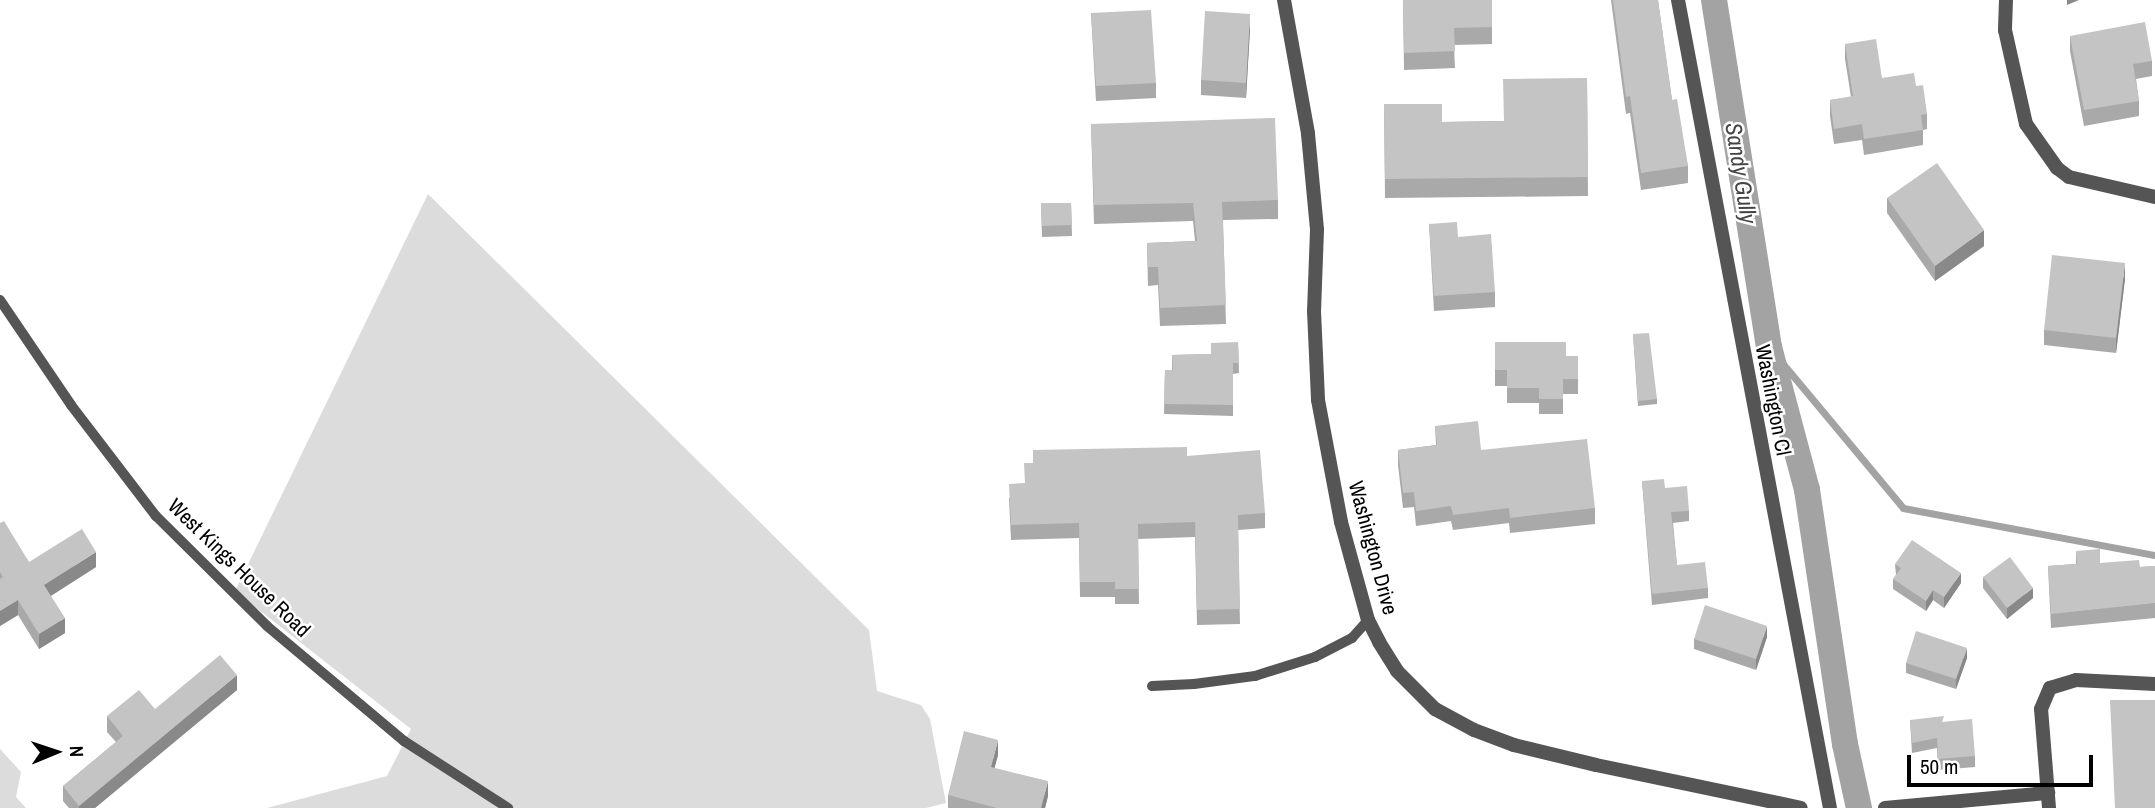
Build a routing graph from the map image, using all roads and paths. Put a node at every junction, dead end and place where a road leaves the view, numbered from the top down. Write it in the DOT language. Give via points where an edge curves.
graph roads {
  1 [pos="1284,0"];
  2 [pos="1678,0"];
  3 [pos="2006,0"];
  4 [pos="2155,197"];
  5 [pos="0,300"];
  6 [pos="1368,620"];
  7 [pos="2155,684"];
  8 [pos="1152,686"];
  9 [pos="2048,801"];
  10 [pos="508,808"];
  11 [pos="1801,808"];
  12 [pos="1830,808"];
  13 [pos="1885,808"];
  1 -- 6 [label="street, Washington Drive" via="1308,134 1317,230 1318,400 1341,522"];
  2 -- 12 [label="street, Washington Cl"];
  3 -- 4 [label="street" via="2005,30 2026,124 2057,168 2069,177"];
  5 -- 10 [label="lane, West Kings House Road" via="71,405 156,516 267,626 404,741"];
  6 -- 8 [label="lane" via="1352,638 1303,661 1255,676"];
  6 -- 11 [label="street, Washington Drive" via="1397,671 1435,709 1474,730 1596,765"];
  7 -- 9 [label="street" via="2076,680 2050,688 2041,709"];
  9 -- 13 [label="street"];
}
